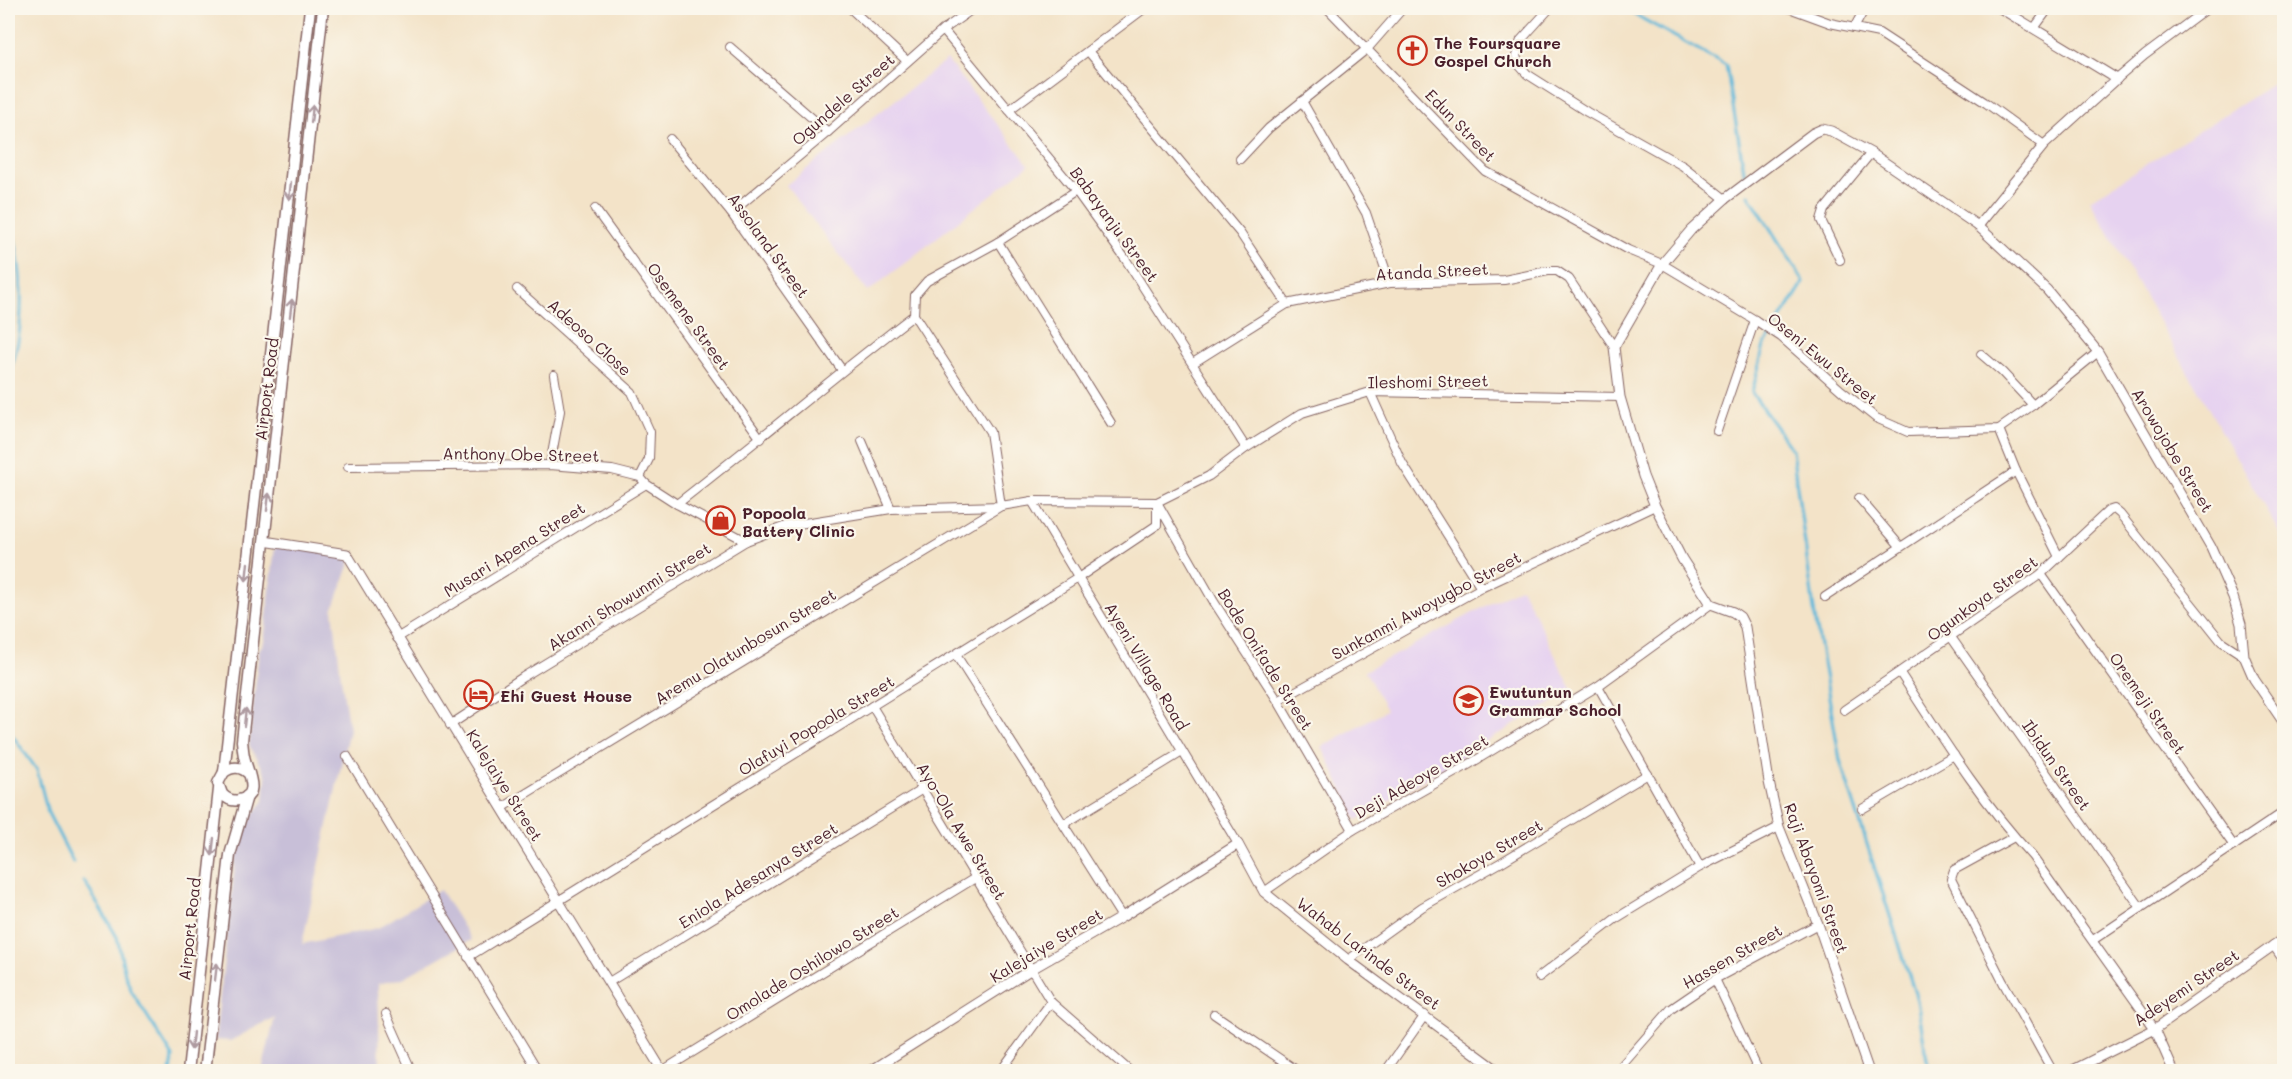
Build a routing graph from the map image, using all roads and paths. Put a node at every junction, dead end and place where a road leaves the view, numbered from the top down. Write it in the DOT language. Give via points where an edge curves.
graph roads {
  1 [pos="310,8"];
  2 [pos="323,8"];
  3 [pos="850,8"];
  4 [pos="974,8"];
  5 [pos="1145,8"];
  6 [pos="1327,8"];
  7 [pos="1403,8"];
  8 [pos="1550,8"];
  9 [pos="1789,8"];
  10 [pos="1865,8"];
  11 [pos="2000,8"];
  12 [pos="2049,8"];
  13 [pos="2208,8"];
  14 [pos="2035,27"];
  15 [pos="1854,28"];
  16 [pos="943,30"];
  17 [pos="730,47"];
  18 [pos="1368,48"];
  19 [pos="1088,51"];
  20 [pos="907,61"];
  21 [pos="2117,79"];
  22 [pos="1302,101"];
  23 [pos="1009,110"];
  24 [pos="828,132"];
  25 [pos="670,139"];
  26 [pos="2044,145"];
  27 [pos="1871,153"];
  28 [pos="1240,159"];
  29 [pos="1076,191"];
  30 [pos="1725,199"];
  31 [pos="595,209"];
  32 [pos="731,213"];
  33 [pos="1978,226"];
  34 [pos="998,242"];
  35 [pos="1840,260"];
  36 [pos="1662,264"];
  37 [pos="1390,283"];
  38 [pos="517,289"];
  39 [pos="1287,304"];
  40 [pos="914,315"];
  41 [pos="1755,320"];
  42 [pos="1614,347"];
  43 [pos="2098,352"];
  44 [pos="1981,354"];
  45 [pos="1193,363"];
  46 [pos="842,370"];
  47 [pos="555,375"];
  48 [pos="1370,392"];
  49 [pos="1620,397"];
  50 [pos="2033,405"];
  51 [pos="1111,423"];
  52 [pos="1999,429"];
  53 [pos="1717,431"];
  54 [pos="761,439"];
  55 [pos="862,441"];
  56 [pos="1246,448"];
  57 [pos="550,465"];
  58 [pos="348,467"];
  59 [pos="2016,471"];
  60 [pos="643,481"];
  61 [pos="1859,498"];
  62 [pos="1032,501"];
  63 [pos="1157,502"];
  64 [pos="677,504"];
  65 [pos="1001,506"];
  66 [pos="1655,506"];
  67 [pos="891,509"];
  68 [pos="746,540"];
  69 [pos="264,541"];
  70 [pos="1900,546"];
  71 [pos="2058,556"];
  72 [pos="2041,574"];
  73 [pos="1078,578"];
  74 [pos="1481,588"];
  75 [pos="1825,597"];
  76 [pos="1711,604"];
  77 [pos="397,638"];
  78 [pos="1951,638"];
  79 [pos="956,655"];
  80 [pos="2244,656"];
  81 [pos="1900,673"];
  82 [pos="1598,686"];
  83 [pos="1278,702"];
  84 [pos="872,706"];
  85 [pos="1844,710"];
  86 [pos="2284,723"];
  87 [pos="450,725"];
  88 [pos="1182,752"];
  89 [pos="1954,755"];
  90 [pos="347,756"];
  91 [pos="224,772"];
  92 [pos="249,774"];
  93 [pos="1648,774"];
  94 [pos="219,789"];
  95 [pos="921,790"];
  96 [pos="247,796"];
  97 [pos="502,808"];
  98 [pos="1862,809"];
  99 [pos="2284,812"];
  100 [pos="1064,824"];
  101 [pos="1779,827"];
  102 [pos="1353,830"];
  103 [pos="2014,837"];
  104 [pos="1238,844"];
  105 [pos="2234,846"];
  106 [pos="1700,867"];
  107 [pos="975,878"];
  108 [pos="1264,892"];
  109 [pos="558,900"];
  110 [pos="2141,908"];
  111 [pos="1122,917"];
  112 [pos="1818,924"];
  113 [pos="2284,938"];
  114 [pos="2094,940"];
  115 [pos="2273,945"];
  116 [pos="468,957"];
  117 [pos="1348,960"];
  118 [pos="2284,961"];
  119 [pos="1030,970"];
  120 [pos="1539,977"];
  121 [pos="1715,979"];
  122 [pos="609,982"];
  123 [pos="1052,1002"];
  124 [pos="386,1014"];
  125 [pos="1214,1014"];
  126 [pos="1425,1015"];
  127 [pos="2155,1029"];
  128 [pos="2284,1065"];
  129 [pos="1128,1070"];
  130 [pos="2284,1070"];
  131 [pos="188,1071"];
  132 [pos="205,1071"];
  133 [pos="412,1071"];
  134 [pos="539,1071"];
  135 [pos="663,1071"];
  136 [pos="869,1071"];
  137 [pos="1000,1071"];
  138 [pos="1299,1071"];
  139 [pos="1385,1071"];
  140 [pos="1500,1071"];
  141 [pos="1616,1071"];
  142 [pos="1759,1071"];
  143 [pos="1869,1071"];
  144 [pos="2053,1071"];
  145 [pos="2069,1071"];
  146 [pos="2174,1071"];
  1 -- 91 [label="main road, Airport Road, one-way"];
  69 -- 2 [label="main road, Airport Road, one-way"];
  3 -- 20 [label="street"];
  4 -- 16 [label="street, Ogundele Street"];
  5 -- 19 [label="street"];
  6 -- 18 [label="street, Edun Street"];
  7 -- 18 [label="street"];
  8 -- 30 [label="street" via="1521,40 1516,56 1527,74 1683,166"];
  9 -- 15 [label="street"];
  10 -- 15 [label="street"];
  11 -- 14 [label="street"];
  12 -- 14 [label="street"];
  13 -- 21 [label="street"];
  14 -- 21 [label="street"];
  15 -- 26 [label="street" via="1879,33"];
  16 -- 20 [label="street, Ogundele Street"];
  16 -- 23 [label="street, Babayanju Street"];
  17 -- 24 [label="street"];
  18 -- 22 [label="street"];
  18 -- 36 [label="street, Edun Street" via="1485,171 1628,250"];
  19 -- 23 [label="street"];
  19 -- 39 [label="street" via="1240,233"];
  20 -- 24 [label="street, Ogundele Street"];
  21 -- 26 [label="street"];
  22 -- 28 [label="street"];
  22 -- 37 [label="street" via="1366,213"];
  23 -- 29 [label="street, Babayanju Street"];
  24 -- 32 [label="street, Ogundele Street"];
  25 -- 32 [label="street, Assoland Street"];
  26 -- 33 [label="street"];
  27 -- 30 [label="street, Arowojobe Street" via="1822,129"];
  27 -- 33 [label="street, Arowojobe Street"];
  27 -- 35 [label="street" via="1824,210 1821,220"];
  29 -- 34 [label="street"];
  29 -- 45 [label="street, Babayanju Street"];
  30 -- 36 [label="street"];
  31 -- 54 [label="street, Osemene Street"];
  32 -- 46 [label="street, Assoland Street"];
  33 -- 43 [label="street, Arowojobe Street" via="2046,290"];
  34 -- 40 [label="street" via="927,281 915,295"];
  34 -- 51 [label="street"];
  36 -- 41 [label="street, Oseni Ewu Street"];
  36 -- 42 [label="street"];
  37 -- 39 [label="street, Atanda Street"];
  37 -- 42 [label="street, Atanda Street" via="1504,280 1557,271 1569,279"];
  38 -- 60 [label="street, Adeoso Close" via="632,392 650,432"];
  39 -- 45 [label="street, Atanda Street"];
  40 -- 46 [label="street"];
  40 -- 65 [label="street" via="990,432"];
  41 -- 52 [label="street, Oseni Ewu Street" via="1781,337 1876,418 1908,432"];
  41 -- 53 [label="street"];
  42 -- 49 [label="street"];
  43 -- 50 [label="street"];
  43 -- 80 [label="street, Arowojobe Street" via="2211,547 2233,597"];
  44 -- 50 [label="street"];
  45 -- 56 [label="street, Babayanju Street"];
  46 -- 54 [label="street"];
  47 -- 57 [label="street" via="560,411"];
  48 -- 49 [label="street, Ileshomi Street"];
  48 -- 56 [label="street, Ileshomi Street" via="1302,413"];
  48 -- 74 [label="street" via="1401,464"];
  49 -- 66 [label="street"];
  50 -- 52 [label="street"];
  52 -- 59 [label="street"];
  54 -- 64 [label="street"];
  55 -- 67 [label="street"];
  56 -- 63 [label="street, Ileshomi Street" via="1209,476"];
  57 -- 58 [label="street, Anthony Obe Street"];
  57 -- 60 [label="street, Anthony Obe Street" via="612,470"];
  59 -- 70 [label="street"];
  59 -- 71 [label="street"];
  60 -- 64 [label="street, Anthony Obe Street"];
  60 -- 77 [label="street, Musari Apena Street"];
  61 -- 70 [label="street"];
  62 -- 63 [label="street, Akanni Showunmi Street"];
  62 -- 65 [label="street, Akanni Showunmi Street"];
  62 -- 73 [label="street, Ayeni Village Road"];
  63 -- 73 [label="street, Olafuyi Popoola Street" via="1156,525"];
  63 -- 83 [label="street, Bode Onifade Street"];
  64 -- 68 [label="street, Anthony Obe Street"];
  65 -- 67 [label="street, Akanni Showunmi Street"];
  65 -- 97 [label="street, Aremu Olatunbosun Street"];
  66 -- 74 [label="street, Sunkanmi Awoyugbo Street"];
  66 -- 76 [label="street"];
  67 -- 68 [label="street, Akanni Showunmi Street" via="786,526"];
  68 -- 87 [label="street, Akanni Showunmi Street"];
  69 -- 77 [label="street, Kalejaiye Street" via="347,554"];
  92 -- 69 [label="main road, Airport Road, one-way" via="242,741"];
  70 -- 75 [label="street"];
  71 -- 72 [label="street, Ogunkoya Street"];
  71 -- 80 [label="street, Ogunkoya Street" via="2108,511 2114,510 2221,640"];
  72 -- 78 [label="street, Ogunkoya Street"];
  72 -- 105 [label="street, Oremeji Street"];
  73 -- 79 [label="street, Olafuyi Popoola Street"];
  73 -- 88 [label="street, Ayeni Village Road"];
  74 -- 83 [label="street, Sunkanmi Awoyugbo Street"];
  76 -- 82 [label="street, Deji Adeoye Street"];
  76 -- 101 [label="street, Raji Abayomi Street" via="1733,612 1745,627 1768,782"];
  77 -- 87 [label="street, Kalejaiye Street"];
  78 -- 81 [label="street, Ogunkoya Street"];
  78 -- 110 [label="street, Ibidun Street"];
  79 -- 84 [label="street, Olafuyi Popoola Street"];
  79 -- 100 [label="street"];
  80 -- 86 [label="street, Arowojobe Street" via="2254,679"];
  81 -- 85 [label="street, Ogunkoya Street"];
  81 -- 89 [label="street"];
  82 -- 93 [label="street"];
  82 -- 102 [label="street, Deji Adeoye Street"];
  83 -- 102 [label="street, Bode Onifade Street"];
  84 -- 95 [label="street, Ayo-Ola Awe Street"];
  84 -- 109 [label="street, Olafuyi Popoola Street"];
  87 -- 97 [label="street, Kalejaiye Street"];
  88 -- 100 [label="street"];
  88 -- 104 [label="street, Ayeni Village Road"];
  89 -- 98 [label="street"];
  89 -- 103 [label="street"];
  90 -- 116 [label="street"];
  91 -- 92 [label="main road" via="240,768"];
  91 -- 94 [label="main road"];
  92 -- 96 [label="main road" via="252,785"];
  93 -- 106 [label="street"];
  93 -- 117 [label="street, Shokoya Street" via="1422,907"];
  94 -- 96 [label="main road" via="231,801"];
  94 -- 131 [label="main road, Airport Road, one-way"];
  95 -- 107 [label="street, Ayo-Ola Awe Street"];
  95 -- 122 [label="street, Eniola Adesanya Street"];
  132 -- 96 [label="main road, Airport Road, one-way" via="230,855"];
  97 -- 109 [label="street, Kalejaiye Street"];
  99 -- 105 [label="street"];
  100 -- 111 [label="street"];
  101 -- 106 [label="street"];
  101 -- 112 [label="street, Raji Abayomi Street"];
  102 -- 108 [label="street, Deji Adeoye Street"];
  103 -- 114 [label="street"];
  103 -- 144 [label="street" via="1954,870 1951,879"];
  104 -- 108 [label="street, Wahab Larinde Street"];
  104 -- 111 [label="street, Kalejaiye Street"];
  105 -- 110 [label="street"];
  106 -- 120 [label="street" via="1615,919"];
  107 -- 119 [label="street, Ayo-Ola Awe Street"];
  107 -- 135 [label="street, Omolade Oshilowo Street"];
  108 -- 117 [label="street, Wahab Larinde Street"];
  109 -- 116 [label="street, Olafuyi Popoola Street"];
  109 -- 122 [label="street, Kalejaiye Street"];
  110 -- 114 [label="street"];
  111 -- 119 [label="street, Kalejaiye Street"];
  112 -- 121 [label="street, Hassen Street"];
  112 -- 143 [label="street, Raji Abayomi Street"];
  113 -- 115 [label="street, Adeyemi Street"];
  114 -- 127 [label="street"];
  115 -- 118 [label="street"];
  115 -- 127 [label="street, Adeyemi Street"];
  116 -- 134 [label="street"];
  117 -- 126 [label="street, Wahab Larinde Street"];
  119 -- 123 [label="street, Ayo-Ola Awe Street"];
  119 -- 136 [label="street, Kalejaiye Street"];
  121 -- 141 [label="street, Hassen Street" via="1671,1009"];
  121 -- 142 [label="street"];
  122 -- 135 [label="street, Kalejaiye Street"];
  123 -- 129 [label="street, Ayo-Ola Awe Street"];
  123 -- 137 [label="street"];
  124 -- 133 [label="street"];
  125 -- 138 [label="street"];
  126 -- 139 [label="street"];
  126 -- 140 [label="street, Wahab Larinde Street"];
  127 -- 145 [label="street, Adeyemi Street"];
  127 -- 146 [label="street"];
  128 -- 130 [label="street"];
}
